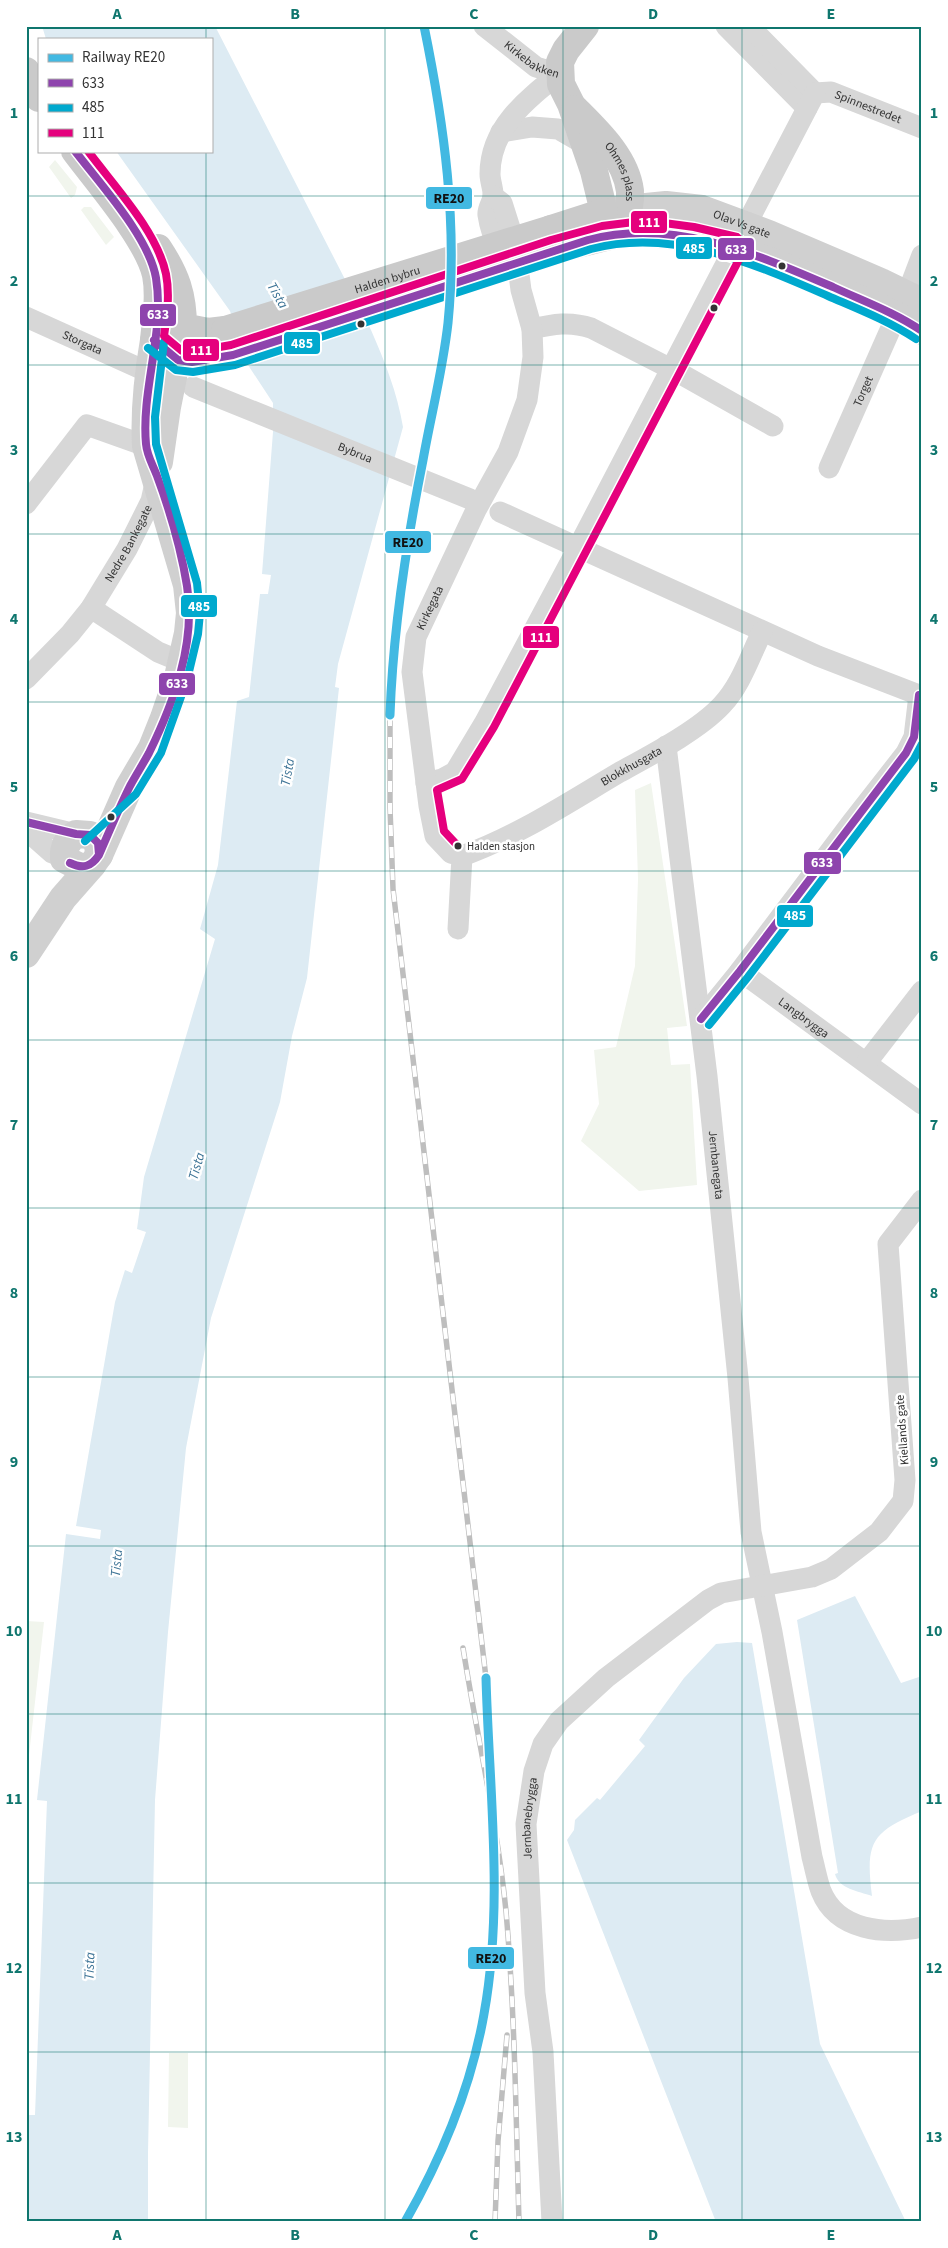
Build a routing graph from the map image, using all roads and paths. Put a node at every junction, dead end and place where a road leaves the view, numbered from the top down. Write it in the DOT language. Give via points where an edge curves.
graph roads {
  1 [pos="484,26"];
  2 [pos="585,26"];
  3 [pos="726,26"];
  4 [pos="749,26"];
  5 [pos="26,71"];
  6 [pos="559,74"];
  7 [pos="38,96"];
  8 [pos="811,100"];
  9 [pos="571,104"];
  10 [pos="922,128"];
  11 [pos="501,132"];
  12 [pos="584,144"];
  13 [pos="76,152"];
  14 [pos="619,218"];
  15 [pos="130,225"];
  16 [pos="740,236"];
  17 [pos="552,240"];
  18 [pos="922,255"];
  19 [pos="911,296"];
  20 [pos="26,300"];
  21 [pos="34,320"];
  22 [pos="183,327"];
  23 [pos="532,329"];
  24 [pos="922,331"];
  25 [pos="154,340"];
  26 [pos="229,343"];
  27 [pos="178,360"];
  28 [pos="139,368"];
  29 [pos="670,369"];
  30 [pos="193,387"];
  31 [pos="772,426"];
  32 [pos="146,446"];
  33 [pos="829,468"];
  34 [pos="157,476"];
  35 [pos="466,497"];
  36 [pos="26,504"];
  37 [pos="500,512"];
  38 [pos="577,548"];
  39 [pos="91,608"];
  40 [pos="762,632"];
  41 [pos="182,662"];
  42 [pos="26,679"];
  43 [pos="920,692"];
  44 [pos="666,746"];
  45 [pos="426,783"];
  46 [pos="129,787"];
  47 [pos="26,822"];
  48 [pos="26,830"];
  49 [pos="71,846"];
  50 [pos="462,856"];
  51 [pos="96,860"];
  52 [pos="63,898"];
  53 [pos="458,930"];
  54 [pos="26,954"];
  55 [pos="740,972"];
  56 [pos="922,992"];
  57 [pos="701,1019"];
  58 [pos="867,1062"];
  59 [pos="922,1104"];
  60 [pos="922,1200"];
  61 [pos="762,1585"];
  62 [pos="922,1927"];
  63 [pos="552,2222"];
  1 -- 6 [label="street, Kirkebakken" via="536,67"];
  2 -- 6 [label="main road, Kirkebakken" via="566,50"];
  3 -- 8 [label="street"];
  4 -- 8 [label="street"];
  5 -- 7 [label="main road"];
  6 -- 9 [label="main road, Ohmes plass" via="560,84"];
  6 -- 11 [label="street, Kirkegata" via="523,102"];
  8 -- 10 [label="street, Spinnestredet" via="831,92"];
  8 -- 16 [label="street"];
  9 -- 12 [label="main road, Ohmes plass"];
  9 -- 14 [label="main road, Ohmes plass" via="602,136 623,170 630,192"];
  11 -- 12 [label="street" via="532,127 558,129"];
  11 -- 23 [label="street, Kirkegata" via="493,151 490,175 493,196 488,214 498,248 521,290"];
  12 -- 14 [label="main road, Ohmes plass" via="594,171"];
  13 -- 15 [label="main road"];
  14 -- 16 [label="street, Olav Vs gate" via="667,234 702,238"];
  14 -- 17 [label="main road, Olav Vs gate"];
  15 -- 22 [label="main road" via="155,243 166,259 183,302"];
  15 -- 25 [label="main road" via="153,264 156,277"];
  16 -- 19 [label="street, Olav Vs gate" via="760,255"];
  16 -- 29 [label="street"];
  17 -- 26 [label="main road, Halden bybru, bridge"];
  18 -- 19 [label="street, Torget"];
  19 -- 24 [label="street, Olav Vs gate"];
  19 -- 33 [label="street, Torget"];
  20 -- 21 [label="street"];
  21 -- 28 [label="street, Storgata"];
  22 -- 25 [label="street"];
  22 -- 26 [label="main road" via="208,332"];
  22 -- 27 [label="street"];
  23 -- 29 [label="street" via="558,323 580,324"];
  23 -- 45 [label="street, Kirkegata" via="533,357 528,400 519,425 416,637 412,672"];
  25 -- 27 [label="main road"];
  25 -- 32 [label="street" via="145,417"];
  26 -- 27 [label="main road" via="192,362"];
  27 -- 34 [label="street"];
  29 -- 31 [label="street"];
  29 -- 38 [label="street"];
  30 -- 35 [label="street, Bybrua"];
  32 -- 34 [label="street"];
  32 -- 36 [label="street" via="87,425"];
  34 -- 39 [label="street, Nedre Bankegate" via="151,501 127,549"];
  34 -- 41 [label="street" via="187,585 190,613"];
  37 -- 38 [label="street"];
  38 -- 40 [label="street"];
  38 -- 45 [label="street" via="455,772"];
  39 -- 41 [label="street" via="158,652"];
  39 -- 42 [label="street, Nedre Bankegate"];
  40 -- 43 [label="street" via="818,656"];
  40 -- 44 [label="street, Blokkhusgata" via="736,686 723,705"];
  41 -- 46 [label="street" via="158,733"];
  43 -- 55 [label="street" via="914,737 906,753"];
  44 -- 50 [label="street, Blokkhusgata" via="492,845"];
  44 -- 57 [label="street, Jernbanegata"];
  45 -- 50 [label="street, Kirkegata" via="435,836 451,853"];
  46 -- 49 [label="street"];
  46 -- 51 [label="street"];
  47 -- 49 [label="street"];
  48 -- 49 [label="street" via="52,853"];
  49 -- 51 [label="street" via="82,868"];
  49 -- 52 [label="street"];
  50 -- 53 [label="street"];
  51 -- 52 [label="street"];
  52 -- 54 [label="street"];
  55 -- 57 [label="street"];
  55 -- 58 [label="street, Langbrygga"];
  56 -- 58 [label="street"];
  57 -- 61 [label="street, Jernbanegata" via="751,1532"];
  58 -- 59 [label="street, Langbrygga"];
  60 -- 61 [label="street, Kiellands gate" via="888,1244 905,1480 903,1501 879,1532 831,1569 812,1578"];
  61 -- 62 [label="street, Jernbanegata" via="812,1857 822,1892 836,1912 850,1923 902,1931"];
  61 -- 63 [label="street, Jernbanebrygga" via="720,1593 688,1614 589,1693 559,1721 543,1744 534,1772 526,1824"];
}
